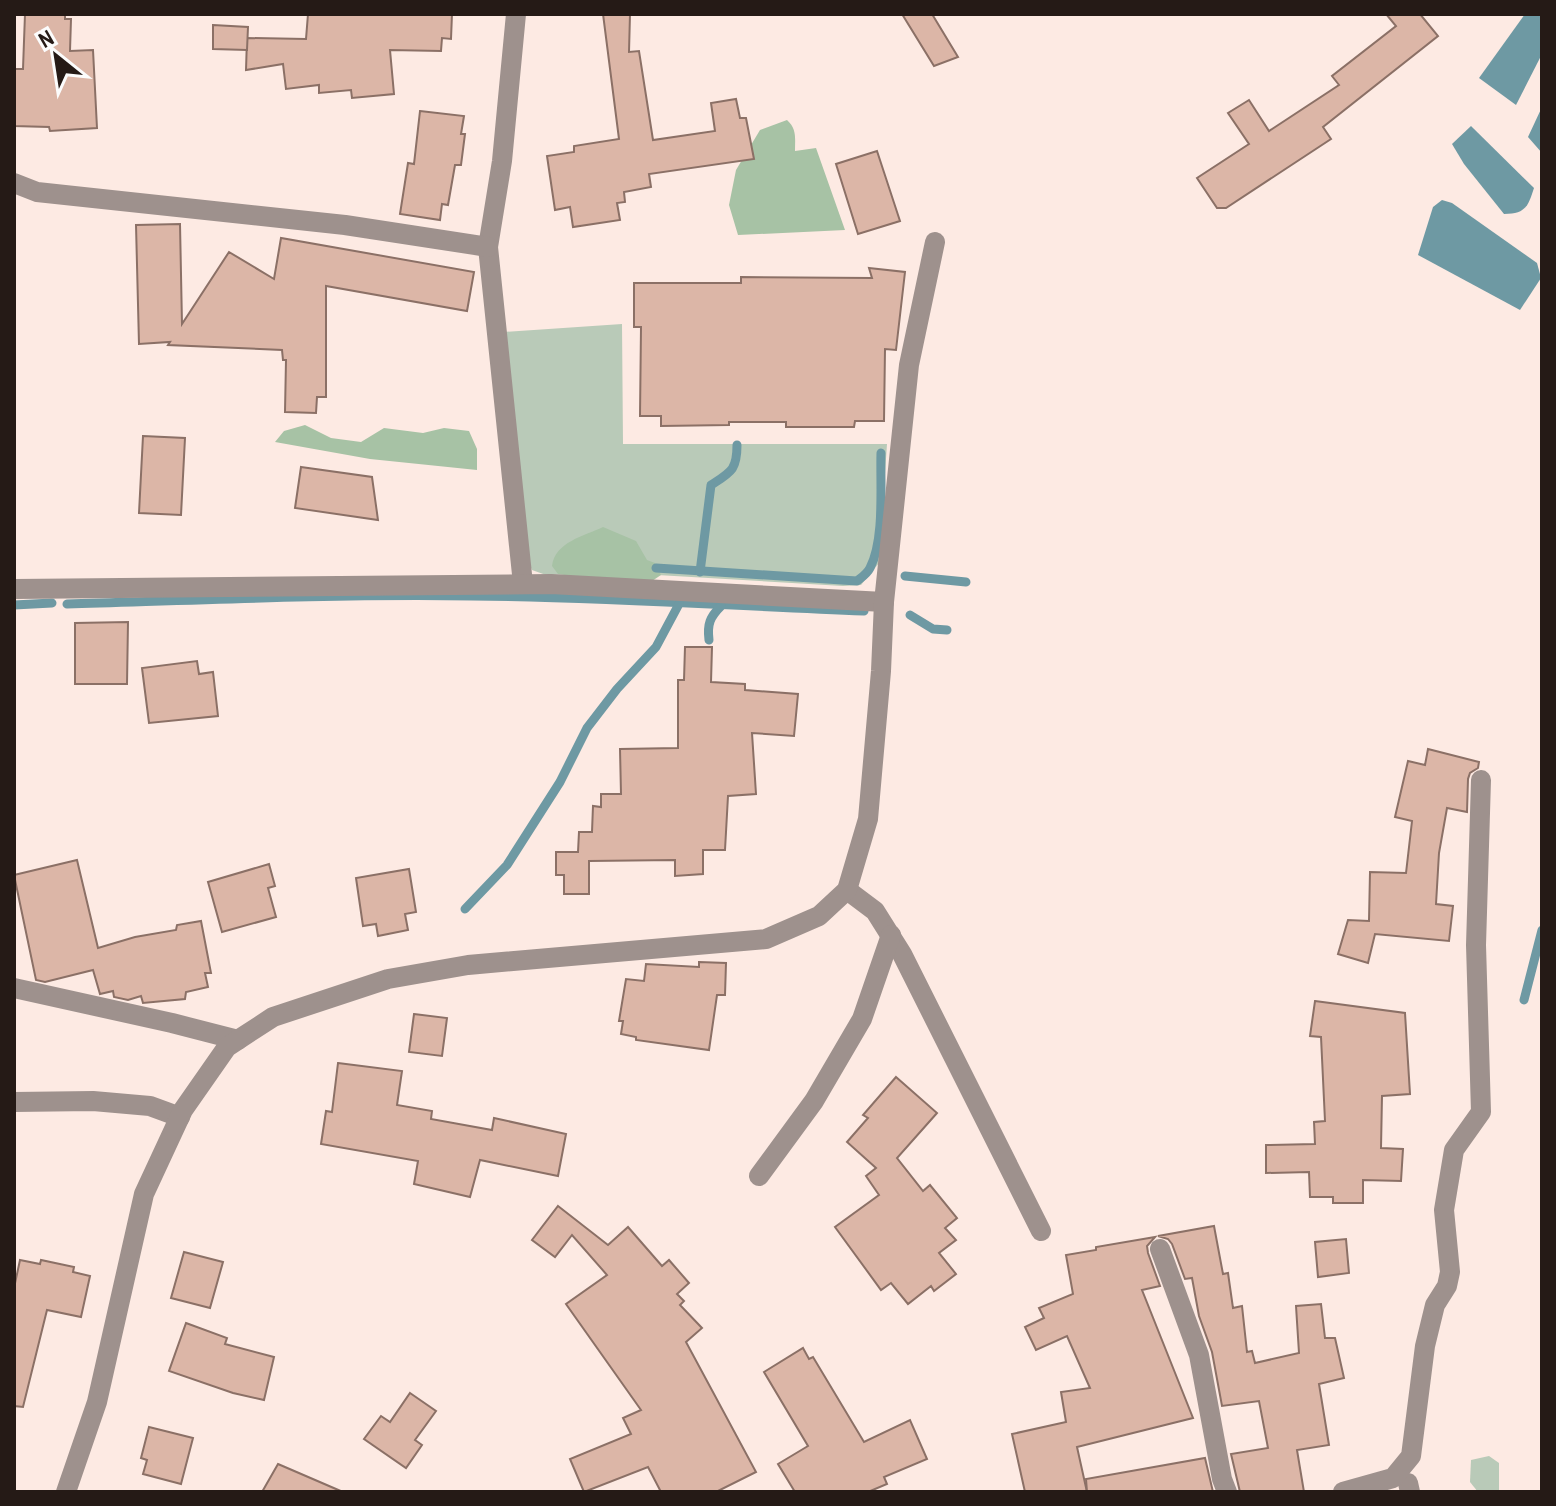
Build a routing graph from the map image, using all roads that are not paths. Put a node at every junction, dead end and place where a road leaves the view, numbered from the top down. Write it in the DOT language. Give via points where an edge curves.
graph roads {
  1 [pos="516,14"];
  2 [pos="14,183"];
  3 [pos="935,242"];
  4 [pos="488,247"];
  5 [pos="523,584"];
  6 [pos="14,589"];
  7 [pos="884,602"];
  8 [pos="1481,780"];
  9 [pos="847,890"];
  10 [pos="891,935"];
  11 [pos="14,988"];
  12 [pos="238,1040"];
  13 [pos="14,1102"];
  14 [pos="180,1117"];
  15 [pos="759,1176"];
  16 [pos="1041,1231"];
  17 [pos="1160,1249"];
  18 [pos="66,1492"];
  19 [pos="1227,1492"];
  20 [pos="1343,1492"];
  1 -- 4 [label="street"];
  2 -- 4 [label="street" via="37,192 345,225"];
  3 -- 7 [label="street" via="909,365"];
  4 -- 5 [label="street"];
  5 -- 6 [label="street"];
  5 -- 7 [label="street"];
  7 -- 9 [label="street" via="868,819"];
  8 -- 20 [label="street" via="1476,945 1481,1112 1454,1150 1444,1210 1450,1272 1425,1346 1411,1456 1393,1478"];
  9 -- 10 [label="street" via="875,911"];
  9 -- 12 [label="street" via="819,916 766,939 468,965 388,979 273,1017"];
  10 -- 15 [label="street" via="862,1019 814,1101"];
  10 -- 16 [label="street"];
  11 -- 12 [label="street"];
  12 -- 14 [label="street" via="227,1047"];
  13 -- 14 [label="street" via="150,1106"];
  14 -- 18 [label="street" via="144,1194 97,1402"];
  17 -- 19 [label="street" via="1199,1355"];
}
